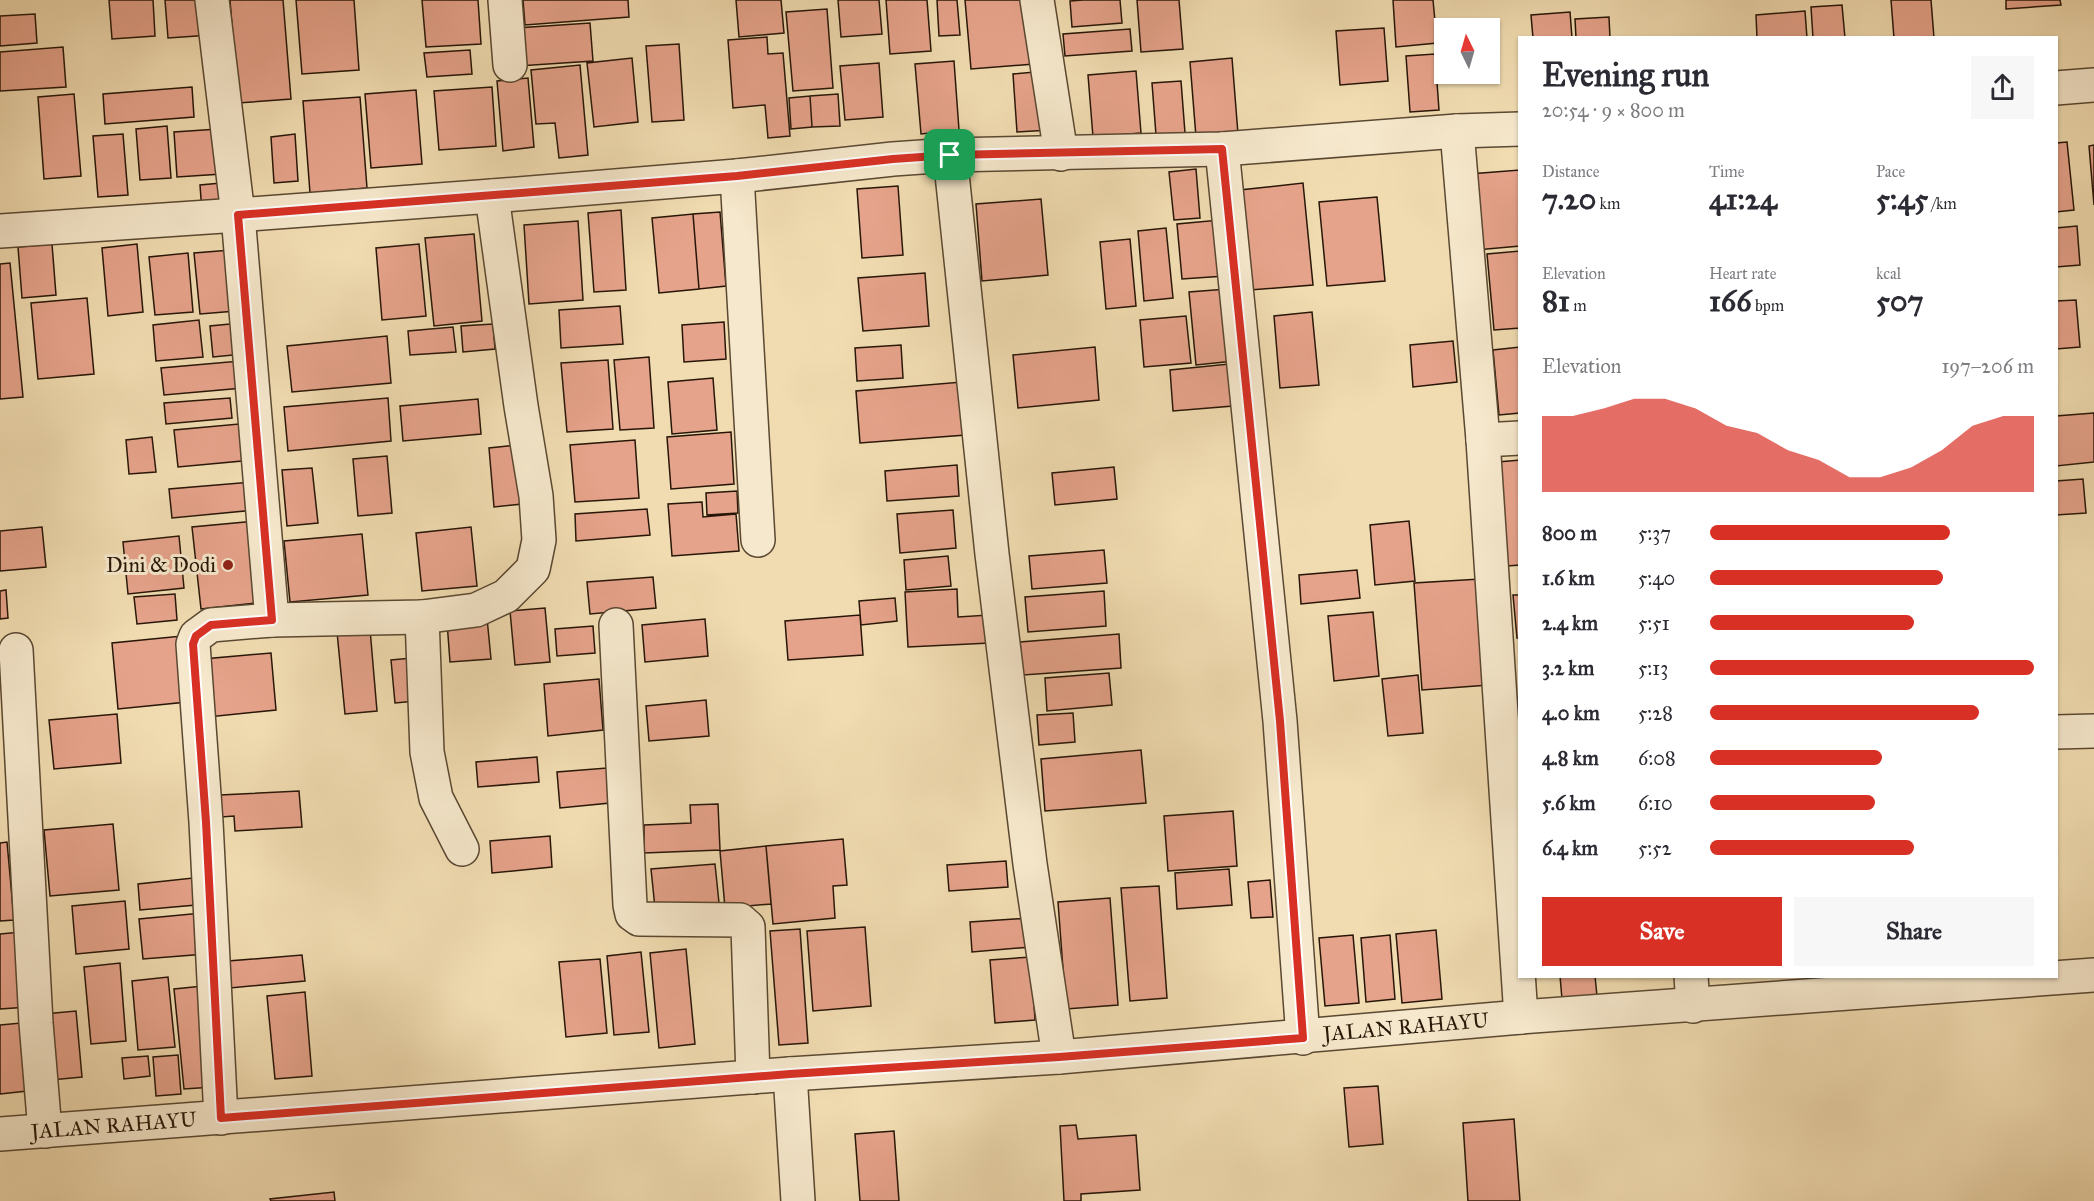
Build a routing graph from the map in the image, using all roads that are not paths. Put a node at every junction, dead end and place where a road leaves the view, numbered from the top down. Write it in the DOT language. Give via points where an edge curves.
graph roads {
  1 [pos="212,0"];
  2 [pos="504,0"];
  3 [pos="1037,0"];
  4 [pos="510,65"];
  5 [pos="2094,85"];
  6 [pos="2058,88"];
  7 [pos="1518,129"];
  8 [pos="1457,131"];
  9 [pos="1222,149"];
  10 [pos="1061,154"];
  11 [pos="950,155"];
  12 [pos="737,176"];
  13 [pos="492,196"];
  14 [pos="238,215"];
  15 [pos="0,231"];
  16 [pos="1518,438"];
  17 [pos="1483,440"];
  18 [pos="758,540"];
  19 [pos="422,617"];
  20 [pos="272,620"];
  21 [pos="616,625"];
  22 [pos="16,650"];
  23 [pos="2094,731"];
  24 [pos="2058,732"];
  25 [pos="462,849"];
  26 [pos="1518,971"];
  27 [pos="2094,975"];
  28 [pos="2058,976"];
  29 [pos="1518,978"];
  30 [pos="2019,978"];
  31 [pos="1692,991"];
  32 [pos="1521,1017"];
  33 [pos="1303,1038"];
  34 [pos="1059,1057"];
  35 [pos="790,1074"];
  36 [pos="753,1077"];
  37 [pos="221,1118"];
  38 [pos="45,1131"];
  39 [pos="0,1134"];
  40 [pos="798,1201"];
  1 -- 14 [label="street"];
  2 -- 4 [label="street"];
  3 -- 10 [label="street"];
  5 -- 6 [label="street"];
  7 -- 8 [label="street"];
  8 -- 9 [label="street"];
  8 -- 17 [label="street"];
  9 -- 10 [label="street"];
  9 -- 33 [label="street" via="1280,721"];
  10 -- 11 [label="street"];
  11 -- 12 [label="street"];
  11 -- 34 [label="street" via="998,600 1030,864"];
  12 -- 13 [label="street"];
  12 -- 18 [label="street"];
  13 -- 14 [label="street"];
  13 -- 19 [label="street" via="536,496 538,540 533,569 506,596 476,610"];
  14 -- 15 [label="street"];
  14 -- 20 [label="street"];
  16 -- 17 [label="street"];
  17 -- 26 [label="street"];
  19 -- 20 [label="street"];
  19 -- 25 [label="street" via="427,752 436,798"];
  20 -- 37 [label="street" via="211,625 196,636 193,644"];
  21 -- 36 [label="street" via="632,914 639,919 740,920 748,927"];
  22 -- 38 [label="street"];
  23 -- 24 [label="street"];
  27 -- 28 [label="street, JALAN RAHAYU"];
  29 -- 32 [label="street"];
  30 -- 31 [label="street, JALAN RAHAYU"];
  31 -- 32 [label="street, JALAN RAHAYU"];
  32 -- 33 [label="street, JALAN RAHAYU"];
  33 -- 34 [label="street, JALAN RAHAYU"];
  34 -- 35 [label="street, JALAN RAHAYU"];
  35 -- 36 [label="street, JALAN RAHAYU"];
  35 -- 40 [label="street"];
  36 -- 37 [label="street, JALAN RAHAYU"];
  37 -- 38 [label="street, JALAN RAHAYU"];
  38 -- 39 [label="street, JALAN RAHAYU"];
}
